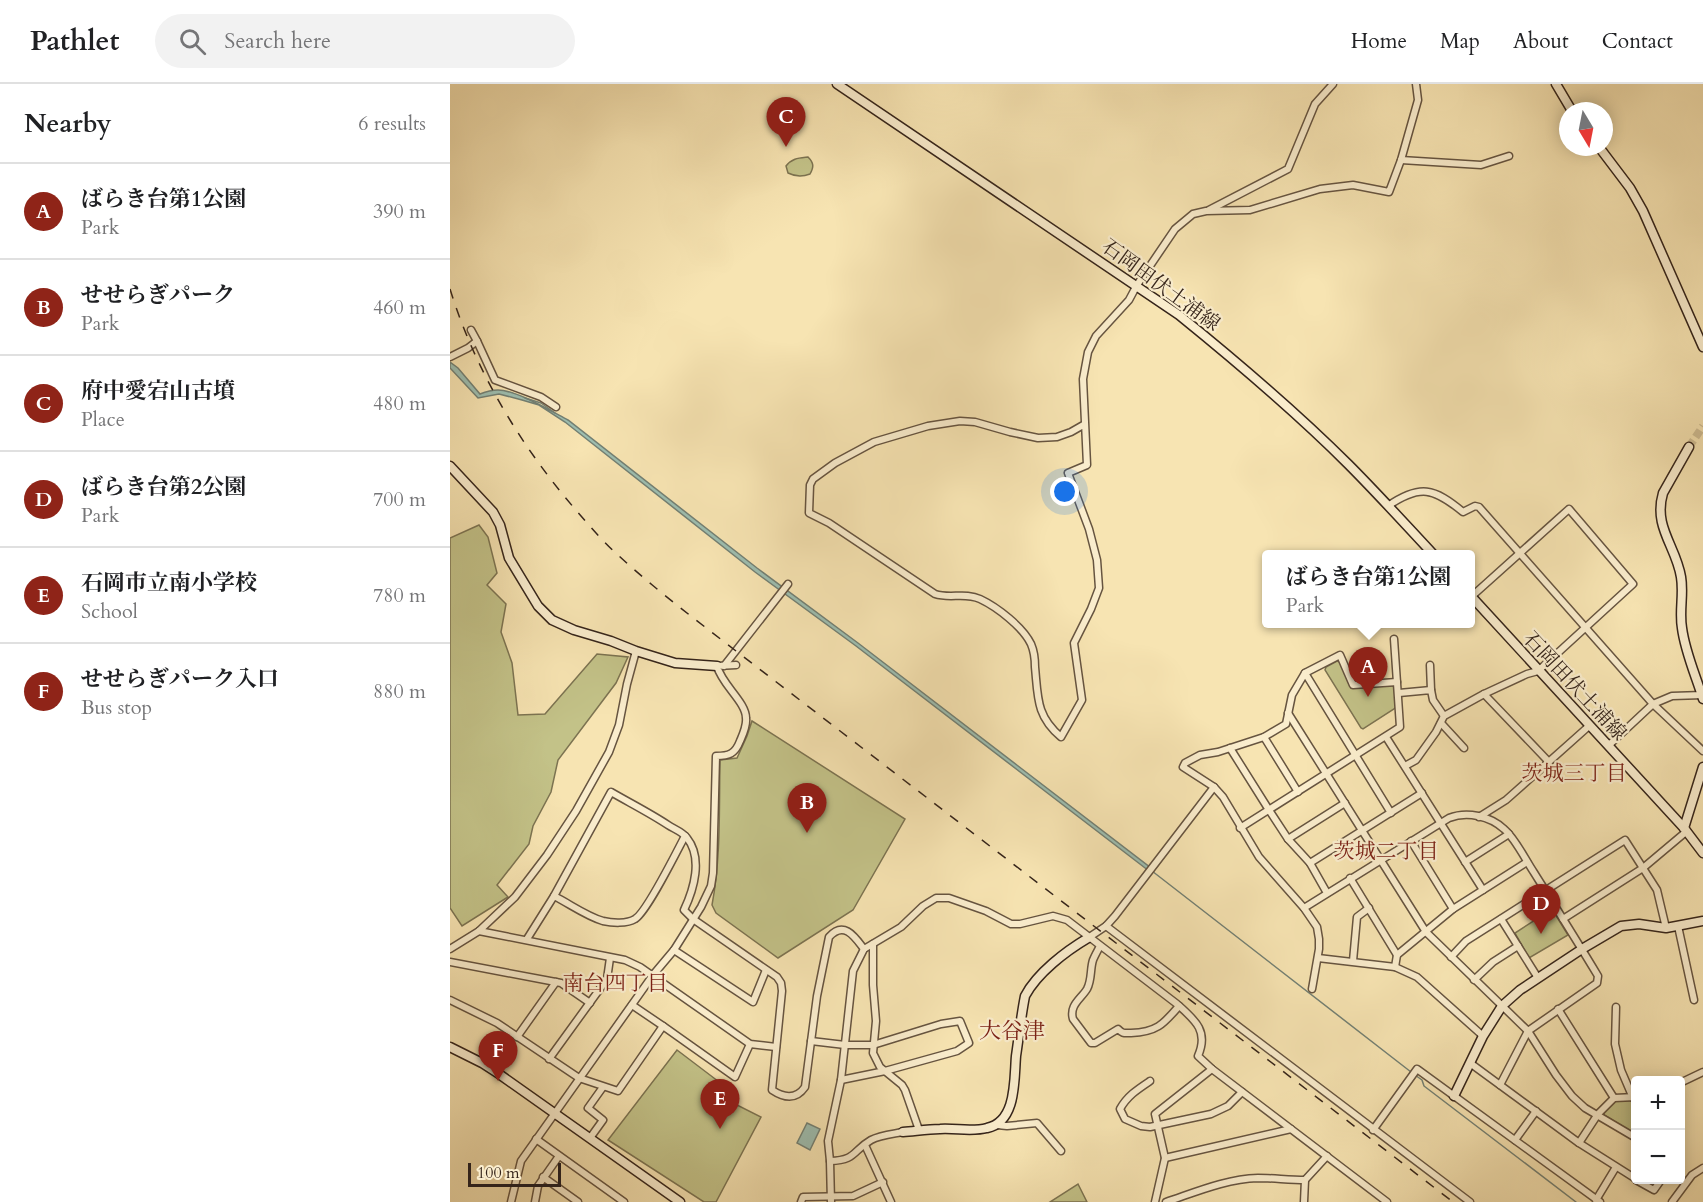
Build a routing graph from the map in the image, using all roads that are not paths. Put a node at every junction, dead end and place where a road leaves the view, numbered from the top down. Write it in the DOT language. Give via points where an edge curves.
graph roads {
  1 [pos="837,84"];
  2 [pos="1333,84"];
  3 [pos="1416,84"];
  4 [pos="1556,84"];
  5 [pos="1567,102"];
  6 [pos="1509,156"];
  7 [pos="1606,156"];
  8 [pos="1401,160"];
  9 [pos="1206,211"];
  10 [pos="1137,285"];
  11 [pos="471,330"];
  12 [pos="477,341"];
  13 [pos="1703,347"];
  14 [pos="451,355"];
  15 [pos="556,407"];
  16 [pos="1085,424"];
  17 [pos="1689,447"];
  18 [pos="450,466"];
  19 [pos="1388,506"];
  20 [pos="1428,550"];
  21 [pos="1520,553"];
  22 [pos="787,586"];
  23 [pos="1475,592"];
  24 [pos="1475,600"];
  25 [pos="1586,628"];
  26 [pos="1394,639"];
  27 [pos="636,651"];
  28 [pos="736,665"];
  29 [pos="1430,665"];
  30 [pos="720,666"];
  31 [pos="1538,670"];
  32 [pos="1305,673"];
  33 [pos="1397,682"];
  34 [pos="1431,690"];
  35 [pos="1399,693"];
  36 [pos="1484,694"];
  37 [pos="1702,696"];
  38 [pos="1653,705"];
  39 [pos="1288,712"];
  40 [pos="1442,720"];
  41 [pos="1589,726"];
  42 [pos="1263,737"];
  43 [pos="1386,737"];
  44 [pos="1608,746"];
  45 [pos="1230,748"];
  46 [pos="1464,748"];
  47 [pos="1703,751"];
  48 [pos="1356,756"];
  49 [pos="1549,762"];
  50 [pos="1406,766"];
  51 [pos="1703,767"];
  52 [pos="1326,774"];
  53 [pos="1214,787"];
  54 [pos="1298,792"];
  55 [pos="1422,793"];
  56 [pos="1693,796"];
  57 [pos="1703,800"];
  58 [pos="1345,803"];
  59 [pos="1269,810"];
  60 [pos="1391,813"];
  61 [pos="1479,817"];
  62 [pos="1441,822"];
  63 [pos="1240,828"];
  64 [pos="1685,829"];
  65 [pos="1362,831"];
  66 [pos="1509,834"];
  67 [pos="685,836"];
  68 [pos="1288,839"];
  69 [pos="1411,841"];
  70 [pos="1703,853"];
  71 [pos="1380,860"];
  72 [pos="1465,862"];
  73 [pos="1527,862"];
  74 [pos="1310,863"];
  75 [pos="1643,868"];
  76 [pos="1350,878"];
  77 [pos="1483,890"];
  78 [pos="1545,891"];
  79 [pos="1327,893"];
  80 [pos="554,896"];
  81 [pos="1304,908"];
  82 [pos="1369,908"];
  83 [pos="1453,909"];
  84 [pos="693,919"];
  85 [pos="1501,919"];
  86 [pos="1563,919"];
  87 [pos="1703,921"];
  88 [pos="1106,926"];
  89 [pos="1678,926"];
  90 [pos="1666,928"];
  91 [pos="479,931"];
  92 [pos="1426,932"];
  93 [pos="1088,938"];
  94 [pos="527,939"];
  95 [pos="873,944"];
  96 [pos="1100,946"];
  97 [pos="1518,946"];
  98 [pos="450,949"];
  99 [pos="864,949"];
  100 [pos="1582,949"];
  101 [pos="674,950"];
  102 [pos="1397,955"];
  103 [pos="1451,957"];
  104 [pos="610,958"];
  105 [pos="1318,958"];
  106 [pos="1353,961"];
  107 [pos="450,962"];
  108 [pos="1395,967"];
  109 [pos="766,970"];
  110 [pos="653,975"];
  111 [pos="1538,978"];
  112 [pos="1474,980"];
  113 [pos="556,982"];
  114 [pos="1312,989"];
  115 [pos="450,1000"];
  116 [pos="1694,1000"];
  117 [pos="590,1003"];
  118 [pos="632,1005"];
  119 [pos="1179,1006"];
  120 [pos="1502,1006"];
  121 [pos="1616,1007"];
  122 [pos="1558,1009"];
  123 [pos="663,1026"];
  124 [pos="1528,1031"];
  125 [pos="517,1036"];
  126 [pos="1484,1036"];
  127 [pos="811,1041"];
  128 [pos="750,1044"];
  129 [pos="845,1045"];
  130 [pos="873,1045"];
  131 [pos="450,1047"];
  132 [pos="776,1047"];
  133 [pos="549,1059"];
  134 [pos="1470,1063"];
  135 [pos="1212,1069"];
  136 [pos="885,1071"];
  137 [pos="1703,1072"];
  138 [pos="579,1078"];
  139 [pos="841,1080"];
  140 [pos="1150,1081"];
  141 [pos="1685,1081"];
  142 [pos="1500,1085"];
  143 [pos="603,1087"];
  144 [pos="1631,1091"];
  145 [pos="1242,1092"];
  146 [pos="1454,1096"];
  147 [pos="1631,1097"];
  148 [pos="1614,1098"];
  149 [pos="1536,1111"];
  150 [pos="554,1113"];
  151 [pos="1598,1114"];
  152 [pos="997,1125"];
  153 [pos="1156,1125"];
  154 [pos="1292,1129"];
  155 [pos="919,1130"];
  156 [pos="1373,1130"];
  157 [pos="903,1132"];
  158 [pos="1631,1135"];
  159 [pos="590,1138"];
  160 [pos="536,1139"];
  161 [pos="1515,1140"];
  162 [pos="1579,1143"];
  163 [pos="865,1145"];
  164 [pos="1060,1151"];
  165 [pos="559,1156"];
  166 [pos="1327,1156"];
  167 [pos="1166,1158"];
  168 [pos="830,1161"];
  169 [pos="1616,1167"];
  170 [pos="1703,1168"];
  171 [pos="1631,1176"];
  172 [pos="543,1177"];
  173 [pos="1305,1180"];
  174 [pos="883,1182"];
  175 [pos="1644,1184"];
  176 [pos="1658,1184"];
  177 [pos="831,1199"];
  178 [pos="854,1199"];
  179 [pos="1598,1201"];
  180 [pos="511,1202"];
  181 [pos="535,1202"];
  182 [pos="578,1202"];
  183 [pos="624,1202"];
  184 [pos="680,1202"];
  185 [pos="801,1202"];
  186 [pos="891,1202"];
  187 [pos="1155,1202"];
  188 [pos="1166,1202"];
  189 [pos="1304,1202"];
  190 [pos="1387,1202"];
  191 [pos="1470,1202"];
  192 [pos="1672,1202"];
  1 -- 10 [label="main road, 石岡田伏土浦線"];
  2 -- 9 [label="street" via="1315,104 1288,169"];
  3 -- 8 [label="street" via="1418,100"];
  4 -- 5 [label="main road"];
  6 -- 8 [label="street" via="1480,165"];
  7 -- 13 [label="main road" via="1643,211"];
  8 -- 9 [label="street" via="1389,192 1353,185 1320,189 1250,210"];
  9 -- 10 [label="street" via="1193,214 1175,229"];
  10 -- 16 [label="street" via="1088,352 1083,379"];
  10 -- 19 [label="main road, 石岡田伏土浦線" via="1261,383"];
  11 -- 12 [label="street"];
  12 -- 14 [label="street"];
  12 -- 15 [label="street" via="495,380 541,397"];
  16 -- 16 [label="street" via="1087,465 1068,473 1089,529 1099,588 1074,643 1082,700 1061,737 1044,718 1032,645 1025,635 1002,612 978,598 935,594 809,513 810,485 836,463 874,442 928,426 975,422 1038,438 1057,437"];
  17 -- 37 [label="main road" via="1663,493 1660,508 1662,526 1681,576 1681,626"];
  18 -- 27 [label="main road" via="493,512 509,558 545,614 574,630"];
  19 -- 20 [label="main road, 石岡田伏土浦線"];
  19 -- 21 [label="street" via="1412,492 1425,491 1447,499 1463,512 1479,507"];
  21 -- 23 [label="street"];
  21 -- 25 [label="street"];
  21 -- 25 [label="street" via="1569,509 1633,584"];
  22 -- 30 [label="street"];
  24 -- 31 [label="main road, 石岡田伏土浦線"];
  25 -- 31 [label="street"];
  25 -- 38 [label="street"];
  26 -- 33 [label="street"];
  27 -- 30 [label="main road" via="675,663"];
  27 -- 91 [label="street" via="619,725 576,811 515,897"];
  28 -- 30 [label="street"];
  29 -- 34 [label="street"];
  30 -- 84 [label="street" via="720,677 744,709 746,724 734,753 716,756 713,873 707,897"];
  31 -- 36 [label="street"];
  31 -- 41 [label="main road, 石岡田伏土浦線"];
  32 -- 33 [label="street" via="1340,655 1353,686"];
  32 -- 39 [label="street" via="1292,695"];
  32 -- 48 [label="street"];
  33 -- 35 [label="street"];
  34 -- 35 [label="street"];
  34 -- 40 [label="street"];
  35 -- 43 [label="street" via="1400,727"];
  36 -- 40 [label="street"];
  36 -- 49 [label="street"];
  37 -- 38 [label="street" via="1672,696"];
  38 -- 44 [label="street"];
  38 -- 47 [label="street"];
  39 -- 42 [label="street" via="1286,724"];
  39 -- 52 [label="street"];
  40 -- 46 [label="street"];
  40 -- 50 [label="street" via="1416,760"];
  41 -- 44 [label="main road, 石岡田伏土浦線"];
  41 -- 49 [label="street"];
  42 -- 45 [label="street"];
  42 -- 54 [label="street"];
  43 -- 48 [label="street"];
  43 -- 50 [label="street"];
  44 -- 64 [label="main road, 石岡田伏土浦線"];
  45 -- 53 [label="street" via="1200,755 1183,767"];
  45 -- 59 [label="street"];
  48 -- 52 [label="street"];
  48 -- 60 [label="street"];
  49 -- 61 [label="street" via="1506,800"];
  50 -- 55 [label="street"];
  51 -- 56 [label="main road"];
  52 -- 54 [label="street"];
  52 -- 58 [label="street"];
  53 -- 63 [label="street"];
  53 -- 88 [label="street"];
  54 -- 59 [label="street"];
  55 -- 60 [label="street"];
  55 -- 62 [label="street"];
  56 -- 57 [label="street"];
  56 -- 64 [label="main road"];
  58 -- 65 [label="street"];
  58 -- 68 [label="street"];
  59 -- 63 [label="street"];
  59 -- 68 [label="street"];
  60 -- 65 [label="street"];
  61 -- 62 [label="street" via="1462,814"];
  61 -- 66 [label="street"];
  62 -- 69 [label="street"];
  62 -- 72 [label="street"];
  63 -- 81 [label="street" via="1259,857"];
  64 -- 70 [label="main road, 石岡田伏土浦線"];
  64 -- 75 [label="street"];
  65 -- 71 [label="street"];
  65 -- 74 [label="street"];
  66 -- 72 [label="street"];
  66 -- 73 [label="street"];
  67 -- 80 [label="street" via="640,915 634,919 606,921"];
  67 -- 80 [label="street" via="611,792"];
  67 -- 84 [label="street" via="693,848 695,868 694,884 684,910"];
  68 -- 74 [label="street"];
  69 -- 71 [label="street"];
  69 -- 83 [label="street"];
  71 -- 76 [label="street"];
  71 -- 92 [label="street"];
  72 -- 77 [label="street"];
  73 -- 77 [label="street"];
  73 -- 78 [label="street"];
  74 -- 79 [label="street"];
  75 -- 78 [label="street" via="1625,840"];
  75 -- 86 [label="street"];
  75 -- 90 [label="street" via="1657,890"];
  76 -- 79 [label="street"];
  76 -- 82 [label="street"];
  77 -- 83 [label="street"];
  78 -- 85 [label="street"];
  78 -- 86 [label="street"];
  79 -- 81 [label="street"];
  80 -- 94 [label="street"];
  81 -- 105 [label="street" via="1317,927"];
  82 -- 102 [label="street"];
  82 -- 106 [label="street" via="1357,917"];
  83 -- 92 [label="street"];
  84 -- 101 [label="street"];
  84 -- 109 [label="street"];
  85 -- 97 [label="street"];
  85 -- 103 [label="street" via="1466,941"];
  86 -- 100 [label="street"];
  87 -- 89 [label="main road"];
  88 -- 93 [label="street"];
  88 -- 156 [label="street"];
  89 -- 90 [label="main road"];
  89 -- 116 [label="street"];
  90 -- 100 [label="main road" via="1621,926"];
  91 -- 94 [label="street"];
  91 -- 98 [label="street"];
  92 -- 102 [label="street"];
  92 -- 103 [label="street"];
  93 -- 95 [label="street" via="1067,920 1053,916 1011,924 949,898 936,898"];
  93 -- 96 [label="street"];
  93 -- 152 [label="main road" via="1046,970 1025,996 1012,1096 1003,1120"];
  94 -- 104 [label="street"];
  95 -- 99 [label="street"];
  95 -- 130 [label="street"];
  96 -- 119 [label="street"];
  96 -- 119 [label="street" via="1093,959 1089,983 1071,1015 1091,1043 1118,1029 1138,1034 1155,1029"];
  97 -- 111 [label="street"];
  97 -- 112 [label="street"];
  99 -- 127 [label="street" via="850,932 837,931 829,937"];
  99 -- 129 [label="street" via="853,971"];
  100 -- 111 [label="main road"];
  100 -- 122 [label="street" via="1598,976 1597,983"];
  101 -- 109 [label="street" via="753,1002"];
  101 -- 110 [label="street"];
  102 -- 108 [label="street"];
  103 -- 112 [label="street"];
  104 -- 110 [label="street" via="625,960"];
  104 -- 117 [label="street" via="607,979"];
  105 -- 106 [label="street"];
  105 -- 114 [label="street"];
  106 -- 108 [label="street"];
  107 -- 113 [label="street"];
  108 -- 126 [label="street" via="1416,977"];
  109 -- 132 [label="street" via="781,983"];
  110 -- 118 [label="street"];
  110 -- 128 [label="street"];
  111 -- 120 [label="main road"];
  112 -- 120 [label="street"];
  113 -- 117 [label="street"];
  113 -- 125 [label="street"];
  115 -- 125 [label="street"];
  117 -- 133 [label="street"];
  118 -- 123 [label="street"];
  118 -- 138 [label="street"];
  119 -- 135 [label="street" via="1199,1028 1203,1041 1198,1056"];
  120 -- 124 [label="street"];
  120 -- 126 [label="main road"];
  121 -- 144 [label="street" via="1615,1044"];
  122 -- 124 [label="street"];
  122 -- 148 [label="street"];
  123 -- 128 [label="street" via="735,1077"];
  123 -- 143 [label="street" via="618,1091"];
  124 -- 142 [label="street"];
  124 -- 151 [label="street" via="1572,1096"];
  125 -- 133 [label="street"];
  126 -- 134 [label="main road"];
  127 -- 129 [label="street"];
  127 -- 132 [label="street" via="805,1087 789,1096 772,1090"];
  128 -- 132 [label="street"];
  129 -- 130 [label="street"];
  129 -- 139 [label="street"];
  130 -- 136 [label="street" via="875,1060"];
  130 -- 136 [label="street" via="960,1021 969,1043 957,1051"];
  131 -- 150 [label="main road" via="482,1063"];
  133 -- 138 [label="street"];
  134 -- 142 [label="street"];
  134 -- 146 [label="main road"];
  135 -- 145 [label="street"];
  135 -- 153 [label="street" via="1155,1114"];
  136 -- 139 [label="street"];
  136 -- 155 [label="street" via="905,1090"];
  137 -- 141 [label="street"];
  138 -- 143 [label="street"];
  138 -- 150 [label="street"];
  139 -- 168 [label="street" via="828,1141"];
  140 -- 153 [label="street" via="1120,1109 1132,1123"];
  142 -- 149 [label="street"];
  143 -- 159 [label="street" via="588,1108 603,1120"];
  145 -- 153 [label="street" via="1228,1106 1211,1114"];
  145 -- 154 [label="street"];
  146 -- 156 [label="street" via="1417,1069"];
  146 -- 161 [label="street"];
  147 -- 148 [label="street"];
  148 -- 151 [label="street"];
  149 -- 161 [label="street"];
  149 -- 162 [label="street"];
  150 -- 159 [label="main road"];
  150 -- 160 [label="street"];
  151 -- 158 [label="street"];
  151 -- 162 [label="street"];
  152 -- 155 [label="main road"];
  152 -- 164 [label="street" via="1036,1123"];
  153 -- 167 [label="street"];
  154 -- 166 [label="street"];
  154 -- 167 [label="street"];
  155 -- 157 [label="main road"];
  156 -- 191 [label="street"];
  157 -- 163 [label="street" via="873,1139"];
  159 -- 184 [label="main road"];
  160 -- 165 [label="street"];
  160 -- 180 [label="street" via="521,1161"];
  161 -- 179 [label="street"];
  162 -- 169 [label="street"];
  163 -- 168 [label="street" via="850,1158"];
  163 -- 174 [label="street"];
  165 -- 172 [label="street"];
  165 -- 183 [label="street"];
  166 -- 173 [label="street"];
  166 -- 190 [label="street"];
  167 -- 187 [label="street"];
  168 -- 177 [label="street"];
  169 -- 171 [label="street"];
  169 -- 179 [label="street"];
  170 -- 192 [label="street" via="1692,1175"];
  172 -- 181 [label="street"];
  172 -- 182 [label="street"];
  173 -- 188 [label="street" via="1257,1178 1230,1182"];
  173 -- 189 [label="street"];
  174 -- 178 [label="street"];
  174 -- 186 [label="street"];
  175 -- 176 [label="street" via="1654,1190"];
  177 -- 178 [label="street"];
  177 -- 185 [label="street" via="803,1197"];
}
